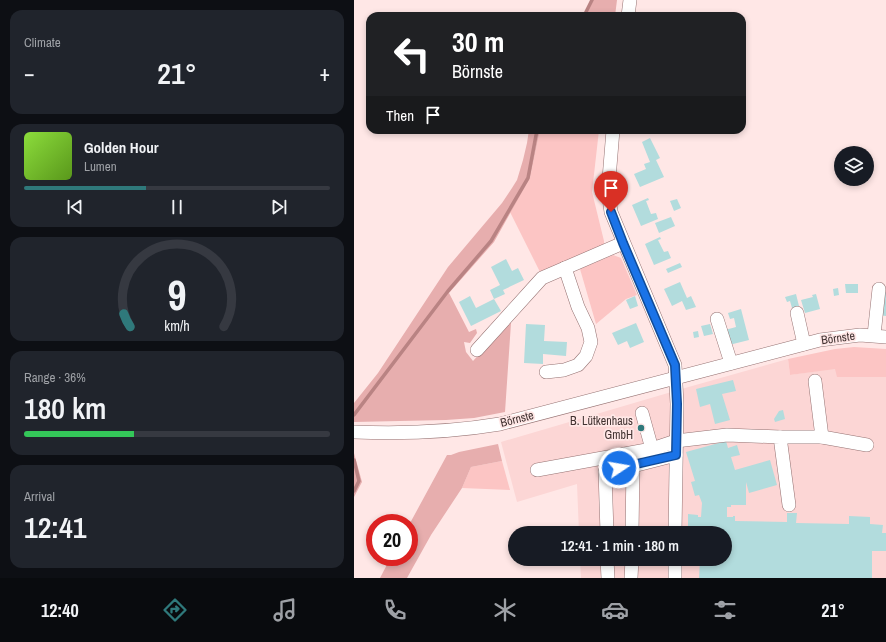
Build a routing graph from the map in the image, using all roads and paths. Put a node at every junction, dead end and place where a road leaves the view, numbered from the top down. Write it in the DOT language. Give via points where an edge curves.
graph roads {
  1 [pos="630,0"];
  2 [pos="628,12"];
  3 [pos="614,134"];
  4 [pos="623,243"];
  5 [pos="565,268"];
  6 [pos="879,289"];
  7 [pos="797,313"];
  8 [pos="717,319"];
  9 [pos="880,336"];
  10 [pos="804,344"];
  11 [pos="477,350"];
  12 [pos="731,363"];
  13 [pos="546,372"];
  14 [pos="676,378"];
  15 [pos="815,381"];
  16 [pos="642,413"];
  17 [pos="354,432"];
  18 [pos="780,437"];
  19 [pos="822,438"];
  20 [pos="676,441"];
  21 [pos="867,445"];
  22 [pos="652,448"];
  23 [pos="676,455"];
  24 [pos="633,466"];
  25 [pos="537,470"];
  26 [pos="789,505"];
  27 [pos="607,526"];
  28 [pos="632,526"];
  29 [pos="675,526"];
  30 [pos="607,566"];
  31 [pos="632,566"];
  32 [pos="675,566"];
  33 [pos="608,578"];
  34 [pos="631,578"];
  35 [pos="675,578"];
  1 -- 2 [label="street"];
  3 -- 4 [label="street" via="608,191 611,212"];
  4 -- 5 [label="street"];
  4 -- 14 [label="street" via="675,365"];
  5 -- 11 [label="street" via="542,278"];
  5 -- 13 [label="street" via="591,342 586,356 578,365"];
  6 -- 9 [label="street"];
  7 -- 10 [label="street"];
  8 -- 12 [label="street"];
  9 -- 10 [label="street, Börnste" via="847,336"];
  10 -- 12 [label="street, Börnste"];
  12 -- 14 [label="street, Börnste"];
  14 -- 17 [label="street, Börnste" via="500,424 423,432"];
  14 -- 20 [label="street"];
  15 -- 19 [label="street"];
  16 -- 22 [label="street"];
  18 -- 19 [label="street"];
  18 -- 20 [label="street" via="727,435"];
  18 -- 26 [label="street"];
  19 -- 21 [label="street"];
  20 -- 22 [label="street"];
  20 -- 23 [label="street"];
  22 -- 25 [label="street"];
  23 -- 24 [label="street"];
  23 -- 29 [label="street"];
  24 -- 27 [label="street" via="605,471"];
  24 -- 28 [label="street"];
  30 -- 33 [label="street"];
  31 -- 34 [label="street"];
  32 -- 35 [label="street"];
}
